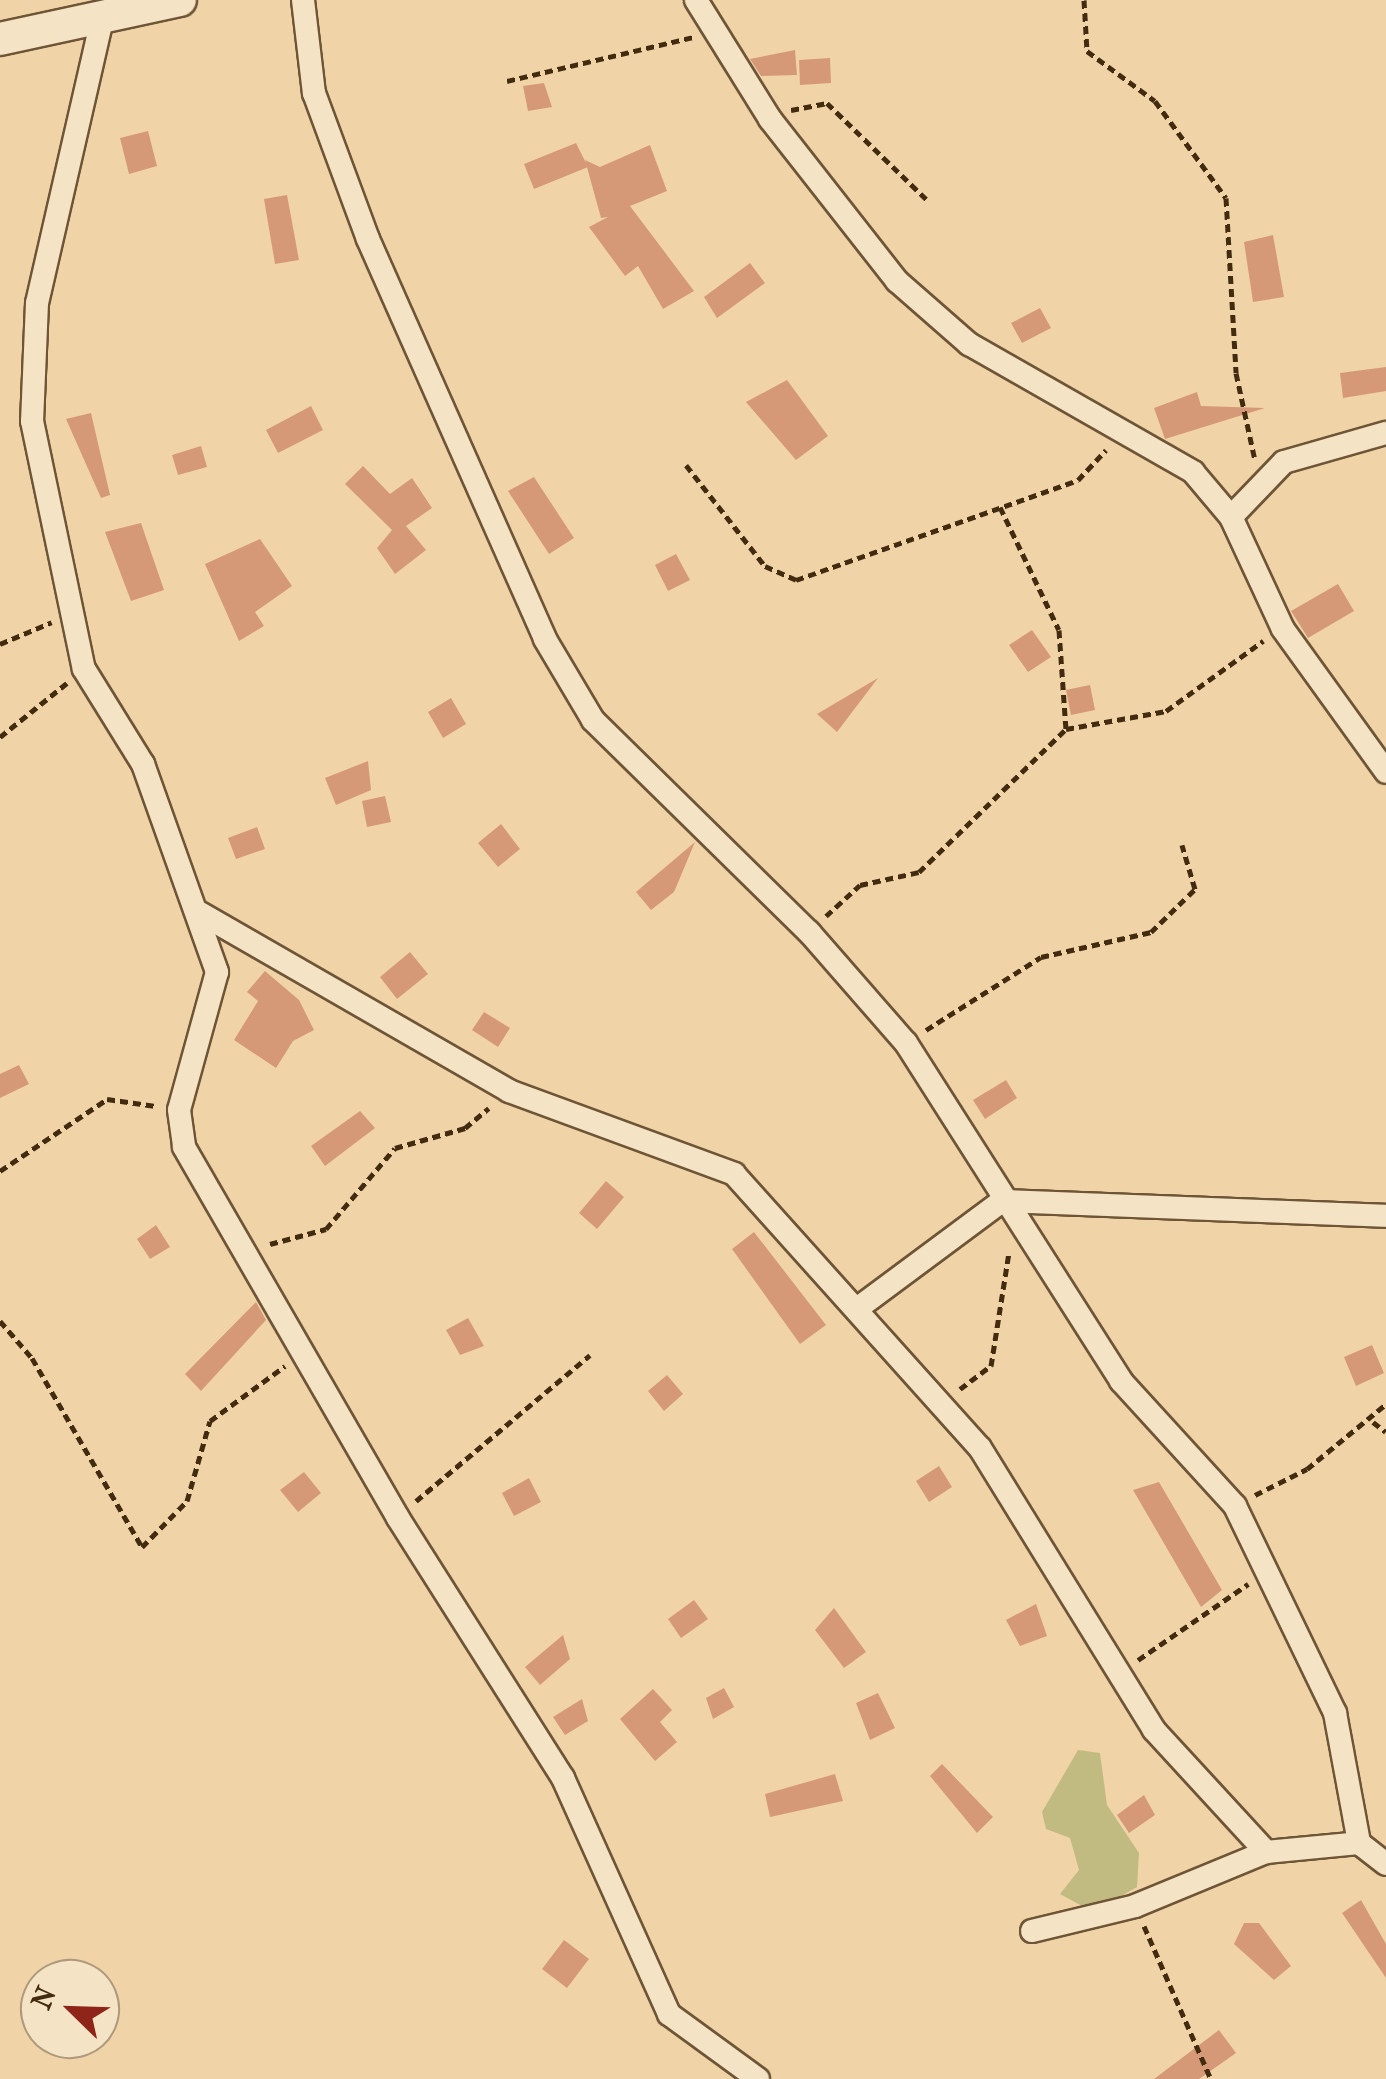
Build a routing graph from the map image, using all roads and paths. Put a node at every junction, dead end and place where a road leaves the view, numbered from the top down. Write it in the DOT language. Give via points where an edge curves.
graph roads {
  1 [pos="166,0"];
  2 [pos="303,0"];
  3 [pos="696,0"];
  4 [pos="1084,0"];
  5 [pos="102,15"];
  6 [pos="715,32"];
  7 [pos="0,39"];
  8 [pos="506,81"];
  9 [pos="770,119"];
  10 [pos="930,202"];
  11 [pos="1124,432"];
  12 [pos="1386,433"];
  13 [pos="686,466"];
  14 [pos="1260,483"];
  15 [pos="1000,507"];
  16 [pos="1231,517"];
  17 [pos="68,615"];
  18 [pos="1283,629"];
  19 [pos="0,644"];
  20 [pos="84,670"];
  21 [pos="1066,728"];
  22 [pos="0,738"];
  23 [pos="1386,772"];
  24 [pos="1182,845"];
  25 [pos="200,914"];
  26 [pos="809,932"];
  27 [pos="906,1042"];
  28 [pos="509,1091"];
  29 [pos="178,1110"];
  30 [pos="0,1171"];
  31 [pos="1008,1210"];
  32 [pos="1386,1216"];
  33 [pos="242,1250"];
  34 [pos="858,1308"];
  35 [pos="0,1321"];
  36 [pos="304,1352"];
  37 [pos="590,1355"];
  38 [pos="941,1403"];
  39 [pos="1386,1404"];
  40 [pos="1373,1422"];
  41 [pos="1386,1432"];
  42 [pos="1235,1506"];
  43 [pos="398,1518"];
  44 [pos="1265,1571"];
  45 [pos="1123,1670"];
  46 [pos="1359,1843"];
  47 [pos="1266,1852"];
  48 [pos="1386,1864"];
  49 [pos="1135,1906"];
  50 [pos="1032,1931"];
  51 [pos="758,2079"];
  52 [pos="1211,2079"];
  1 -- 5 [label="main road"];
  2 -- 26 [label="street" via="314,93 368,240 544,638 593,720"];
  3 -- 6 [label="street"];
  4 -- 14 [label="path" via="1087,51 1155,101 1226,198 1236,373"];
  5 -- 7 [label="main road"];
  5 -- 17 [label="street" via="38,303 36,466"];
  6 -- 8 [label="path"];
  6 -- 9 [label="street"];
  9 -- 10 [label="path" via="828,103"];
  9 -- 11 [label="street" via="911,294 969,344"];
  11 -- 15 [label="path" via="1078,480"];
  11 -- 16 [label="street" via="1193,472"];
  12 -- 14 [label="street" via="1298,456"];
  13 -- 15 [label="path" via="764,566 796,580"];
  14 -- 16 [label="street"];
  15 -- 21 [label="path" via="1059,630"];
  16 -- 18 [label="street"];
  17 -- 19 [label="path"];
  17 -- 20 [label="street"];
  18 -- 21 [label="path" via="1207,673 1166,711"];
  18 -- 23 [label="street"];
  20 -- 22 [label="path"];
  20 -- 25 [label="street" via="143,764"];
  21 -- 26 [label="path" via="919,872 860,885"];
  24 -- 27 [label="path" via="1195,889 1152,932 1042,958"];
  25 -- 28 [label="street"];
  25 -- 29 [label="street" via="216,972 213,1009"];
  26 -- 27 [label="street"];
  27 -- 31 [label="street" via="950,1100"];
  28 -- 33 [label="path" via="465,1128 395,1148 326,1229"];
  28 -- 34 [label="street" via="734,1174"];
  29 -- 30 [label="path" via="107,1100"];
  29 -- 33 [label="street" via="195,1176"];
  31 -- 32 [label="street"];
  31 -- 34 [label="street"];
  31 -- 38 [label="path" via="991,1366"];
  31 -- 42 [label="street" via="1121,1381"];
  33 -- 36 [label="street"];
  34 -- 38 [label="street"];
  35 -- 36 [label="path" via="32,1358 142,1548 187,1501 210,1421"];
  36 -- 43 [label="street"];
  37 -- 43 [label="path"];
  38 -- 45 [label="street" via="980,1448"];
  39 -- 40 [label="path"];
  40 -- 41 [label="path"];
  40 -- 42 [label="path"];
  42 -- 44 [label="street"];
  43 -- 51 [label="street" via="563,1778 669,2014"];
  44 -- 45 [label="path"];
  44 -- 46 [label="street" via="1336,1714"];
  45 -- 47 [label="street" via="1154,1730"];
  46 -- 47 [label="street"];
  46 -- 48 [label="street"];
  47 -- 49 [label="street"];
  49 -- 50 [label="street"];
  49 -- 52 [label="path"];
}
